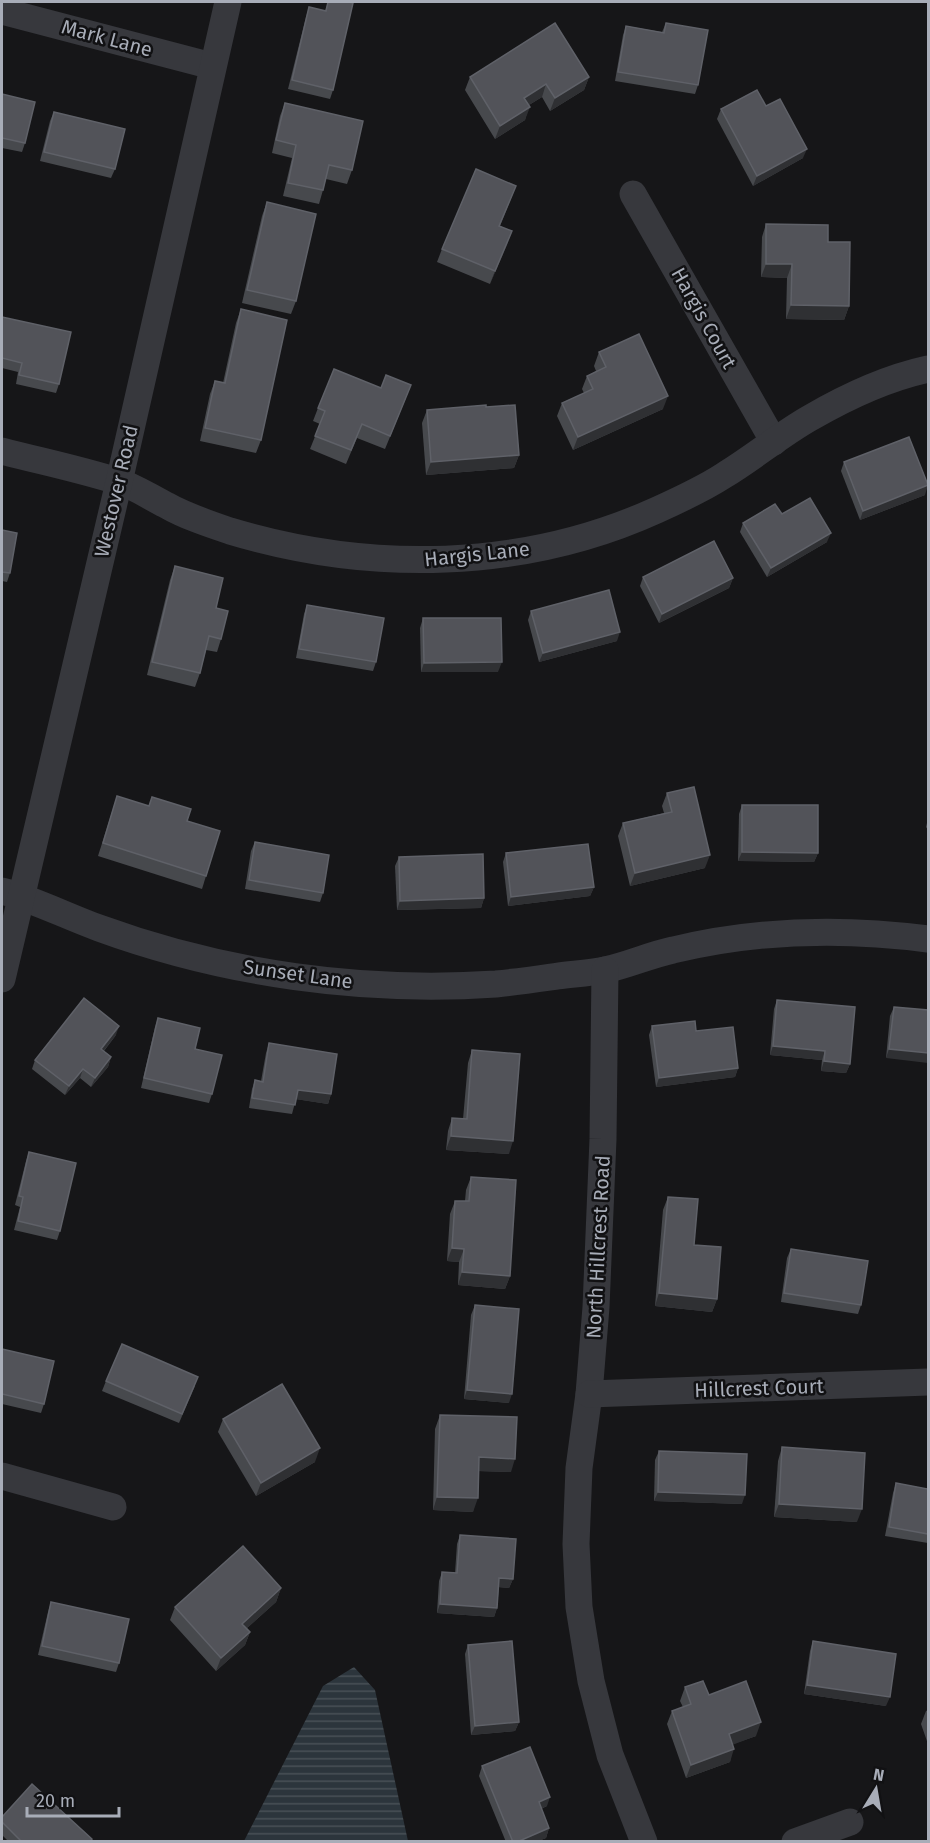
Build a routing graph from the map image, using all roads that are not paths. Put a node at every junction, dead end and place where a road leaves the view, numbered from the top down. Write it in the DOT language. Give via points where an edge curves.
graph roads {
  1 [pos="228,2"];
  2 [pos="2,11"];
  3 [pos="212,66"];
  4 [pos="633,194"];
  5 [pos="928,369"];
  6 [pos="774,442"];
  7 [pos="2,451"];
  8 [pos="119,482"];
  9 [pos="11,893"];
  10 [pos="928,939"];
  11 [pos="605,970"];
  12 [pos="2,979"];
  13 [pos="928,1382"];
  14 [pos="589,1394"];
  15 [pos="2,1476"];
  16 [pos="113,1507"];
  17 [pos="850,1822"];
  18 [pos="644,1842"];
  19 [pos="795,1842"];
  1 -- 3 [label="street, Westover Road"];
  2 -- 3 [label="street, Mark Lane"];
  3 -- 8 [label="street, Westover Road"];
  4 -- 6 [label="street, Hargis Court"];
  5 -- 6 [label="street, Hargis Lane" via="860,392"];
  6 -- 8 [label="street, Hargis Lane" via="722,477 657,510 608,529 538,548 476,558 413,561 288,547 170,508"];
  7 -- 8 [label="street, Hargis Lane"];
  8 -- 9 [label="street, Westover Road"];
  9 -- 11 [label="street, Sunset Lane" via="99,928 180,953 245,969 329,981 413,986 497,984"];
  9 -- 12 [label="street, Westover Road"];
  10 -- 11 [label="street" via="828,932 744,937 674,950"];
  11 -- 14 [label="street, North Hillcrest Road" via="603,1139"];
  13 -- 14 [label="street, Hillcrest Court"];
  14 -- 18 [label="street, North Hillcrest Road" via="579,1468 579,1607 591,1682 610,1755"];
  15 -- 16 [label="street"];
  17 -- 19 [label="street"];
}
